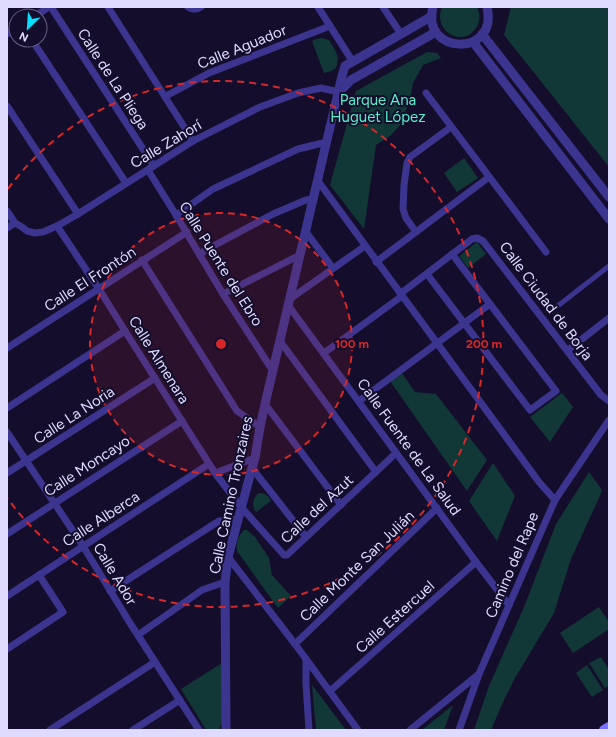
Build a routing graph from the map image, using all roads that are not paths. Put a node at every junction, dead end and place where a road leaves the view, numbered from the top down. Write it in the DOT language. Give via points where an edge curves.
graph roads {
  1 [pos="50,7"];
  2 [pos="108,7"];
  3 [pos="188,7"];
  4 [pos="201,7"];
  5 [pos="318,7"];
  6 [pos="383,7"];
  7 [pos="487,7"];
  8 [pos="432,11"];
  9 [pos="330,26"];
  10 [pos="436,32"];
  11 [pos="401,34"];
  12 [pos="482,34"];
  13 [pos="473,42"];
  14 [pos="37,48"];
  15 [pos="353,62"];
  16 [pos="339,92"];
  17 [pos="426,93"];
  18 [pos="166,96"];
  19 [pos="7,106"];
  20 [pos="450,127"];
  21 [pos="193,141"];
  22 [pos="327,142"];
  23 [pos="151,168"];
  24 [pos="489,177"];
  25 [pos="318,181"];
  26 [pos="126,183"];
  27 [pos="609,197"];
  28 [pos="314,199"];
  29 [pos="7,211"];
  30 [pos="78,214"];
  31 [pos="176,215"];
  32 [pos="609,219"];
  33 [pos="15,223"];
  34 [pos="57,226"];
  35 [pos="7,228"];
  36 [pos="187,232"];
  37 [pos="306,232"];
  38 [pos="416,232"];
  39 [pos="364,246"];
  40 [pos="546,252"];
  41 [pos="452,254"];
  42 [pos="200,255"];
  43 [pos="300,255"];
  44 [pos="142,260"];
  45 [pos="376,262"];
  46 [pos="609,266"];
  47 [pos="333,268"];
  48 [pos="427,274"];
  49 [pos="99,289"];
  50 [pos="223,294"];
  51 [pos="401,295"];
  52 [pos="289,302"];
  53 [pos="490,304"];
  54 [pos="550,312"];
  55 [pos="609,318"];
  56 [pos="464,323"];
  57 [pos="125,331"];
  58 [pos="280,341"];
  59 [pos="436,344"];
  60 [pos="7,348"];
  61 [pos="568,350"];
  62 [pos="324,353"];
  63 [pos="273,371"];
  64 [pos="155,378"];
  65 [pos="359,401"];
  66 [pos="609,401"];
  67 [pos="265,404"];
  68 [pos="7,408"];
  69 [pos="609,420"];
  70 [pos="182,421"];
  71 [pos="260,427"];
  72 [pos="7,432"];
  73 [pos="396,453"];
  74 [pos="255,458"];
  75 [pos="26,461"];
  76 [pos="209,464"];
  77 [pos="252,468"];
  78 [pos="376,472"];
  79 [pos="7,473"];
  80 [pos="215,473"];
  81 [pos="555,500"];
  82 [pos="54,503"];
  83 [pos="341,505"];
  84 [pos="241,507"];
  85 [pos="437,508"];
  86 [pos="238,519"];
  87 [pos="7,534"];
  88 [pos="306,537"];
  89 [pos="83,546"];
  90 [pos="228,556"];
  91 [pos="476,562"];
  92 [pos="39,575"];
  93 [pos="226,582"];
  94 [pos="110,591"];
  95 [pos="7,596"];
  96 [pos="509,604"];
  97 [pos="138,635"];
  98 [pos="295,644"];
  99 [pos="7,649"];
  100 [pos="306,659"];
  101 [pos="155,662"];
  102 [pos="479,674"];
  103 [pos="330,691"];
  104 [pos="180,700"];
  105 [pos="609,727"];
  106 [pos="225,728"];
  107 [pos="50,730"];
  108 [pos="133,730"];
  109 [pos="199,730"];
  110 [pos="310,730"];
  111 [pos="358,730"];
  112 [pos="410,730"];
  113 [pos="459,730"];
  114 [pos="604,730"];
  1 -- 23 [label="street, Calle de La Pliega"];
  2 -- 18 [label="street"];
  3 -- 4 [label="street" via="196,10"];
  5 -- 9 [label="street"];
  6 -- 11 [label="street"];
  7 -- 12 [label="street" via="487,26"];
  8 -- 10 [label="street"];
  8 -- 11 [label="street"];
  9 -- 15 [label="street"];
  9 -- 18 [label="street, Calle Aguador" via="209,73"];
  10 -- 13 [label="street" via="456,45"];
  10 -- 16 [label="street" via="351,80"];
  11 -- 15 [label="street"];
  12 -- 13 [label="street"];
  12 -- 27 [label="street"];
  13 -- 32 [label="street"];
  14 -- 26 [label="street"];
  15 -- 16 [label="street, Calle Camino Tronzaires" via="346,66"];
  16 -- 21 [label="street, Calle Zahorí" via="321,88 298,93 260,107"];
  16 -- 22 [label="street, Calle Camino Tronzaires"];
  17 -- 20 [label="street"];
  18 -- 21 [label="street"];
  19 -- 30 [label="street"];
  20 -- 24 [label="street"];
  20 -- 38 [label="street" via="407,162 403,209"];
  21 -- 23 [label="street, Calle Zahorí"];
  22 -- 25 [label="street, Calle Camino Tronzaires"];
  22 -- 31 [label="street" via="298,148 213,189"];
  23 -- 26 [label="street, Calle Zahorí"];
  23 -- 31 [label="street, Calle Puente del Ebro"];
  24 -- 38 [label="street"];
  24 -- 40 [label="street"];
  25 -- 28 [label="street, Calle Camino Tronzaires"];
  25 -- 39 [label="street"];
  26 -- 30 [label="street, Calle Zahorí"];
  28 -- 37 [label="street, Calle Camino Tronzaires"];
  28 -- 42 [label="street" via="272,214"];
  29 -- 33 [label="street"];
  30 -- 34 [label="street, Calle Zahorí"];
  31 -- 36 [label="street, Calle Puente del Ebro"];
  33 -- 34 [label="street, Calle Zahorí" via="35,233"];
  33 -- 35 [label="street"];
  34 -- 49 [label="street, Calle Almenara"];
  36 -- 42 [label="street, Calle Puente del Ebro"];
  36 -- 44 [label="street, Calle El Frontón"];
  37 -- 43 [label="street, Calle Camino Tronzaires"];
  37 -- 47 [label="street"];
  38 -- 45 [label="street"];
  39 -- 45 [label="street"];
  39 -- 47 [label="street"];
  41 -- 48 [label="street"];
  41 -- 53 [label="street"];
  41 -- 61 [label="street, Calle Ciudad de Borja" via="472,239 483,240"];
  42 -- 50 [label="street, Calle Puente del Ebro"];
  43 -- 50 [label="street"];
  43 -- 52 [label="street, Calle Camino Tronzaires"];
  44 -- 49 [label="street, Calle El Frontón"];
  44 -- 71 [label="street" via="237,411"];
  45 -- 51 [label="street"];
  46 -- 54 [label="street"];
  47 -- 52 [label="street"];
  48 -- 51 [label="street"];
  48 -- 56 [label="street"];
  49 -- 57 [label="street, Calle Almenara"];
  49 -- 60 [label="street, Calle El Frontón"];
  50 -- 63 [label="street, Calle Puente del Ebro"];
  51 -- 59 [label="street"];
  51 -- 62 [label="street"];
  52 -- 58 [label="street, Calle Camino Tronzaires"];
  52 -- 62 [label="street, Calle Fuente de La Salud"];
  53 -- 56 [label="street"];
  53 -- 56 [label="street" via="556,391 530,410"];
  55 -- 61 [label="street"];
  56 -- 59 [label="street"];
  57 -- 64 [label="street, Calle Almenara"];
  57 -- 68 [label="street"];
  58 -- 63 [label="street, Calle Camino Tronzaires"];
  58 -- 78 [label="street"];
  59 -- 65 [label="street"];
  59 -- 81 [label="street"];
  61 -- 66 [label="street, Calle Ciudad de Borja" via="601,395"];
  62 -- 65 [label="street, Calle Fuente de La Salud"];
  63 -- 67 [label="street, Calle Camino Tronzaires"];
  64 -- 70 [label="street, Calle Almenara"];
  64 -- 75 [label="street, Calle La Noria"];
  65 -- 73 [label="street, Calle Fuente de La Salud"];
  67 -- 71 [label="street, Calle Camino Tronzaires"];
  67 -- 83 [label="street"];
  69 -- 81 [label="street, Camino del Rape"];
  70 -- 76 [label="street, Calle Almenara"];
  70 -- 82 [label="street, Calle Moncayo"];
  71 -- 74 [label="street, Calle Camino Tronzaires"];
  72 -- 75 [label="street, Calle Ador"];
  73 -- 78 [label="street, Calle del Azut"];
  73 -- 85 [label="street, Calle Fuente de La Salud"];
  74 -- 77 [label="street, Calle Camino Tronzaires"];
  74 -- 80 [label="street"];
  75 -- 79 [label="street, Calle La Noria"];
  75 -- 82 [label="street, Calle Ador"];
  76 -- 80 [label="street, Calle Almenara"];
  76 -- 89 [label="street, Calle Alberca"];
  77 -- 84 [label="street, Calle Camino Tronzaires"];
  77 -- 88 [label="street"];
  78 -- 83 [label="street, Calle del Azut"];
  80 -- 84 [label="street, Calle Almenara"];
  81 -- 96 [label="street, Camino del Rape"];
  82 -- 87 [label="street, Calle Moncayo"];
  82 -- 89 [label="street, Calle Ador"];
  83 -- 88 [label="street, Calle del Azut"];
  84 -- 86 [label="street, Calle Camino Tronzaires"];
  84 -- 88 [label="street, Calle del Azut" via="284,555"];
  85 -- 91 [label="street, Calle Fuente de La Salud"];
  85 -- 98 [label="street, Calle Monte San Julián"];
  86 -- 90 [label="street, Calle Camino Tronzaires"];
  86 -- 94 [label="street" via="219,521"];
  89 -- 92 [label="street, Calle Alberca"];
  89 -- 94 [label="street, Calle Ador"];
  90 -- 93 [label="street, Calle Camino Tronzaires"];
  90 -- 98 [label="street"];
  91 -- 96 [label="street, Calle Fuente de La Salud"];
  91 -- 103 [label="street, Calle Estercuel"];
  92 -- 95 [label="street, Calle Alberca"];
  92 -- 99 [label="street" via="63,612"];
  93 -- 97 [label="street" via="202,590"];
  93 -- 106 [label="street, Calle Camino Tronzaires"];
  94 -- 97 [label="street, Calle Ador"];
  96 -- 102 [label="street, Camino del Rape"];
  97 -- 101 [label="street, Calle Ador"];
  98 -- 100 [label="street"];
  100 -- 103 [label="street"];
  100 -- 110 [label="street"];
  101 -- 104 [label="street, Calle Ador"];
  101 -- 107 [label="street"];
  102 -- 112 [label="street"];
  102 -- 113 [label="street, Camino del Rape"];
  103 -- 111 [label="street"];
  104 -- 108 [label="street"];
  104 -- 109 [label="street, Calle Ador"];
  105 -- 114 [label="main road"];
}
